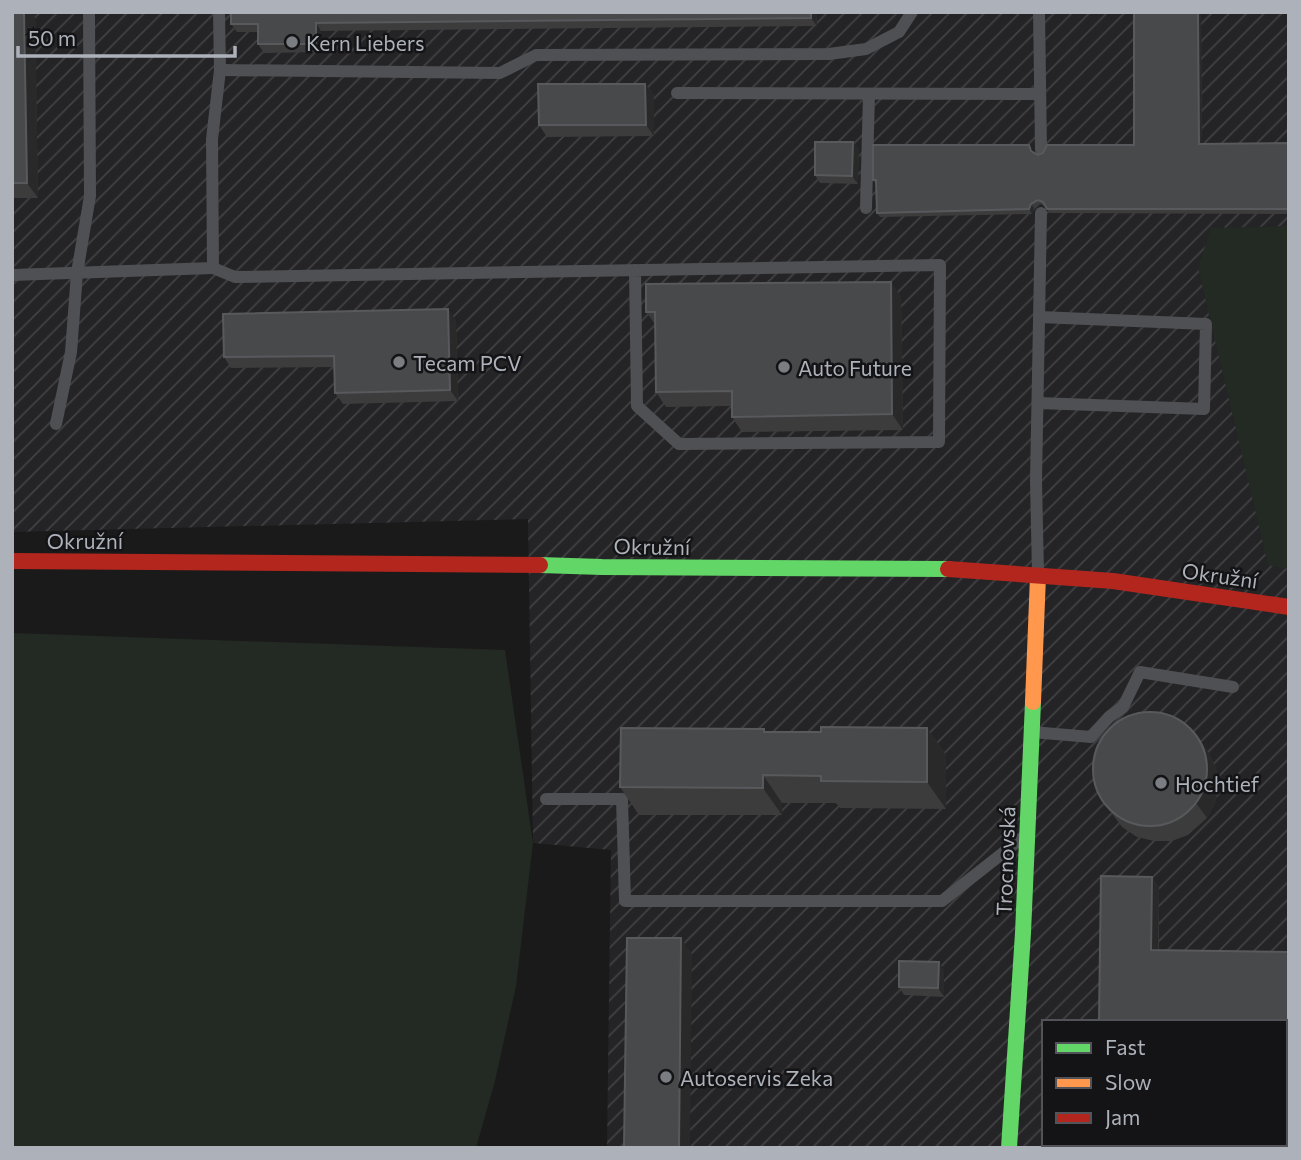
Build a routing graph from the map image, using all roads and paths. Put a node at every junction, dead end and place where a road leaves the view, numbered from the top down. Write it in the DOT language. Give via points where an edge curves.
graph roads {
  1 [pos="89,12"];
  2 [pos="219,12"];
  3 [pos="912,12"];
  4 [pos="1039,12"];
  5 [pos="220,70"];
  6 [pos="677,93"];
  7 [pos="869,94"];
  8 [pos="1040,94"];
  9 [pos="1041,150"];
  10 [pos="866,208"];
  11 [pos="1041,214"];
  12 [pos="213,268"];
  13 [pos="635,270"];
  14 [pos="77,273"];
  15 [pos="12,275"];
  16 [pos="1040,317"];
  17 [pos="1038,403"];
  18 [pos="56,424"];
  19 [pos="12,561"];
  20 [pos="1038,576"];
  21 [pos="1289,607"];
  22 [pos="1233,687"];
  23 [pos="1032,732"];
  24 [pos="546,799"];
  25 [pos="1028,833"];
  26 [pos="1009,1148"];
  1 -- 14 [label="lane" via="90,196"];
  2 -- 5 [label="lane"];
  3 -- 5 [label="lane" via="899,32 866,48 829,54 536,55 500,73"];
  4 -- 8 [label="lane"];
  5 -- 12 [label="lane" via="212,139"];
  6 -- 7 [label="lane"];
  7 -- 8 [label="lane"];
  7 -- 10 [label="lane"];
  8 -- 9 [label="lane"];
  11 -- 16 [label="lane"];
  12 -- 13 [label="lane" via="235,277"];
  12 -- 14 [label="lane"];
  13 -- 13 [label="lane" via="940,265 939,442 679,444 636,406"];
  14 -- 15 [label="lane"];
  14 -- 18 [label="lane" via="72,352"];
  16 -- 17 [label="lane"];
  16 -- 17 [label="lane" via="1206,324 1205,385 1204,409"];
  17 -- 20 [label="lane"];
  19 -- 20 [label="main road, Okružní" via="964,569"];
  20 -- 21 [label="main road, Okružní" via="1113,581"];
  20 -- 23 [label="main road, Trocnovská"];
  22 -- 23 [label="lane" via="1140,672 1123,707 1091,737"];
  23 -- 25 [label="main road, Trocnovská"];
  24 -- 25 [label="lane" via="622,799 625,901 942,901"];
  25 -- 26 [label="main road, Trocnovská"];
}
